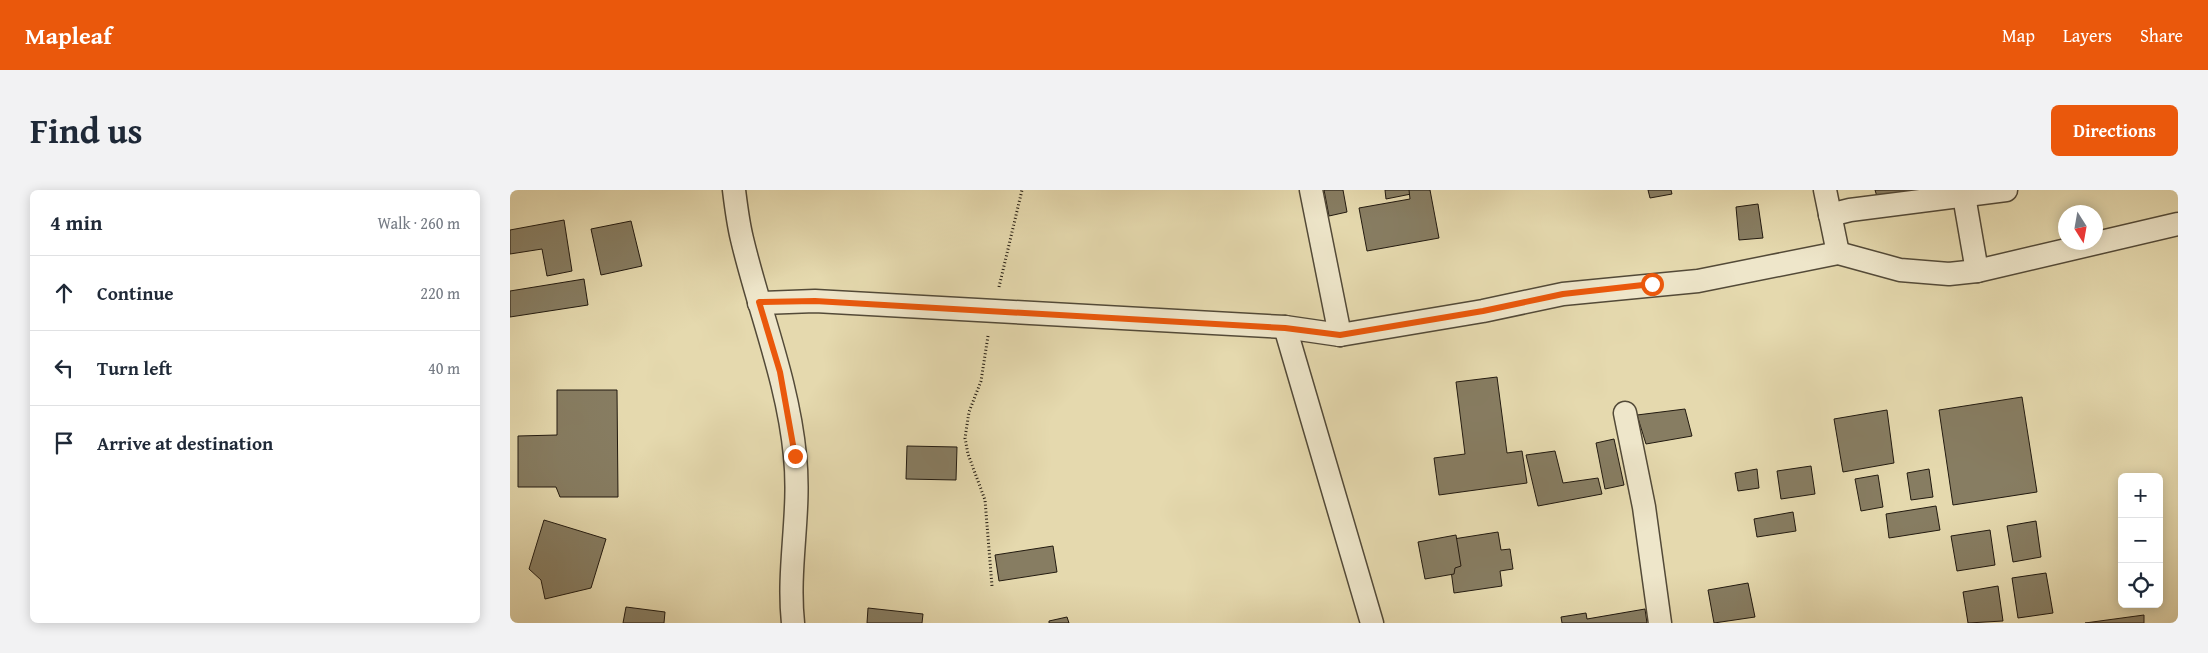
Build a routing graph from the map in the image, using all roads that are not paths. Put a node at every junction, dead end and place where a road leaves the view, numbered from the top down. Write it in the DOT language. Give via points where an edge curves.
graph roads {
  1 [pos="734,190"];
  2 [pos="1311,190"];
  3 [pos="1825,190"];
  4 [pos="2006,190"];
  5 [pos="1964,196"];
  6 [pos="1830,215"];
  7 [pos="2178,224"];
  8 [pos="1838,253"];
  9 [pos="1977,271"];
  10 [pos="759,302"];
  11 [pos="1285,328"];
  12 [pos="1340,335"];
  13 [pos="1625,413"];
  14 [pos="793,623"];
  15 [pos="1372,623"];
  16 [pos="1660,623"];
  1 -- 10 [label="street" via="741,236"];
  2 -- 12 [label="street"];
  3 -- 6 [label="street"];
  4 -- 5 [label="street"];
  5 -- 6 [label="street"];
  5 -- 9 [label="street"];
  6 -- 8 [label="street"];
  7 -- 9 [label="street"];
  8 -- 9 [label="street" via="1900,270 1949,274"];
  8 -- 12 [label="street" via="1698,281 1563,294"];
  10 -- 11 [label="street" via="815,301"];
  10 -- 14 [label="street" via="780,372 795,456 798,503 790,600"];
  11 -- 12 [label="street"];
  11 -- 15 [label="street"];
  13 -- 16 [label="street" via="1644,507"];
}
